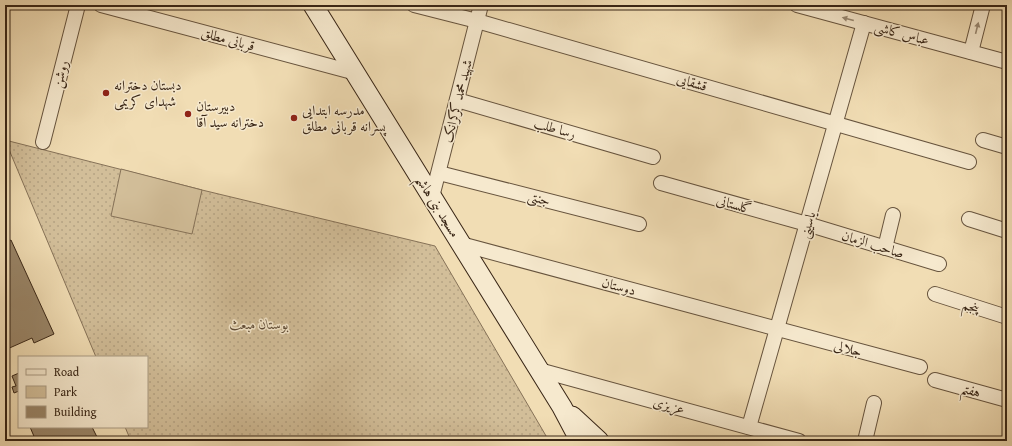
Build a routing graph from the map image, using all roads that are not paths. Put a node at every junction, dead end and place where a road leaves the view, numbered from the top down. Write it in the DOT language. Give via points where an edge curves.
graph roads {
  1 [pos="78,5"];
  2 [pos="101,5"];
  3 [pos="313,5"];
  4 [pos="414,5"];
  5 [pos="481,5"];
  6 [pos="797,5"];
  7 [pos="982,5"];
  8 [pos="814,7"];
  9 [pos="477,21"];
  10 [pos="864,23"];
  11 [pos="970,52"];
  12 [pos="1007,62"];
  13 [pos="356,73"];
  14 [pos="457,100"];
  15 [pos="836,123"];
  16 [pos="983,140"];
  17 [pos="43,142"];
  18 [pos="1007,147"];
  19 [pos="653,157"];
  20 [pos="969,162"];
  21 [pos="439,173"];
  22 [pos="661,183"];
  23 [pos="432,197"];
  24 [pos="893,215"];
  25 [pos="969,220"];
  26 [pos="639,224"];
  27 [pos="807,224"];
  28 [pos="1007,231"];
  29 [pos="461,244"];
  30 [pos="885,248"];
  31 [pos="938,264"];
  32 [pos="935,294"];
  33 [pos="1007,317"];
  34 [pos="777,328"];
  35 [pos="920,367"];
  36 [pos="539,370"];
  37 [pos="935,380"];
  38 [pos="1007,400"];
  39 [pos="874,403"];
  40 [pos="562,407"];
  41 [pos="749,427"];
  42 [pos="580,441"];
  43 [pos="599,441"];
  44 [pos="799,441"];
  45 [pos="865,441"];
  1 -- 17 [label="street, روشن"];
  2 -- 13 [label="street, قربانی مطلق"];
  3 -- 13 [label="main road, مسجد بنی هاشم"];
  4 -- 9 [label="street, قشقایی"];
  5 -- 9 [label="street, شهید محمد کرکرانک"];
  6 -- 8 [label="street, عباس کاشی"];
  11 -- 7 [label="street, one-way"];
  10 -- 8 [label="street, عباس کاشی, one-way"];
  9 -- 14 [label="street, شهید محمد کرکرانک"];
  9 -- 15 [label="street, قشقایی"];
  10 -- 11 [label="street, عباس کاشی"];
  10 -- 15 [label="street, یاسینی"];
  11 -- 12 [label="street, عباس کاشی"];
  13 -- 23 [label="main road, مسجد بنی هاشم"];
  14 -- 19 [label="street, رسا طلب"];
  14 -- 21 [label="street, شهید محمد کرکرانک"];
  15 -- 20 [label="street, قشقایی"];
  15 -- 27 [label="street, یاسینی"];
  16 -- 18 [label="street"];
  21 -- 23 [label="street, شهید محمد کرکرانک"];
  21 -- 26 [label="street, جنتی"];
  22 -- 27 [label="street, گلستانی"];
  23 -- 29 [label="main road, مسجد بنی هاشم"];
  24 -- 30 [label="street"];
  25 -- 28 [label="street"];
  27 -- 30 [label="street, صاحب الزمان"];
  27 -- 34 [label="street, یاسینی"];
  29 -- 34 [label="street, دوستان"];
  29 -- 36 [label="main road, مسجد بنی هاشم"];
  30 -- 31 [label="street, صاحب الزمان"];
  32 -- 33 [label="street, پنجم"];
  34 -- 35 [label="street, جلالی"];
  34 -- 41 [label="street, یاسینی"];
  36 -- 40 [label="main road, مسجد بنی هاشم"];
  36 -- 41 [label="street, عزیزی"];
  37 -- 38 [label="street, هفتم"];
  39 -- 45 [label="street"];
  40 -- 42 [label="main road, مسجد بنی هاشم"];
  40 -- 43 [label="main road, مسجد بنی هاشم"];
  41 -- 44 [label="street, عزیزی"];
}
